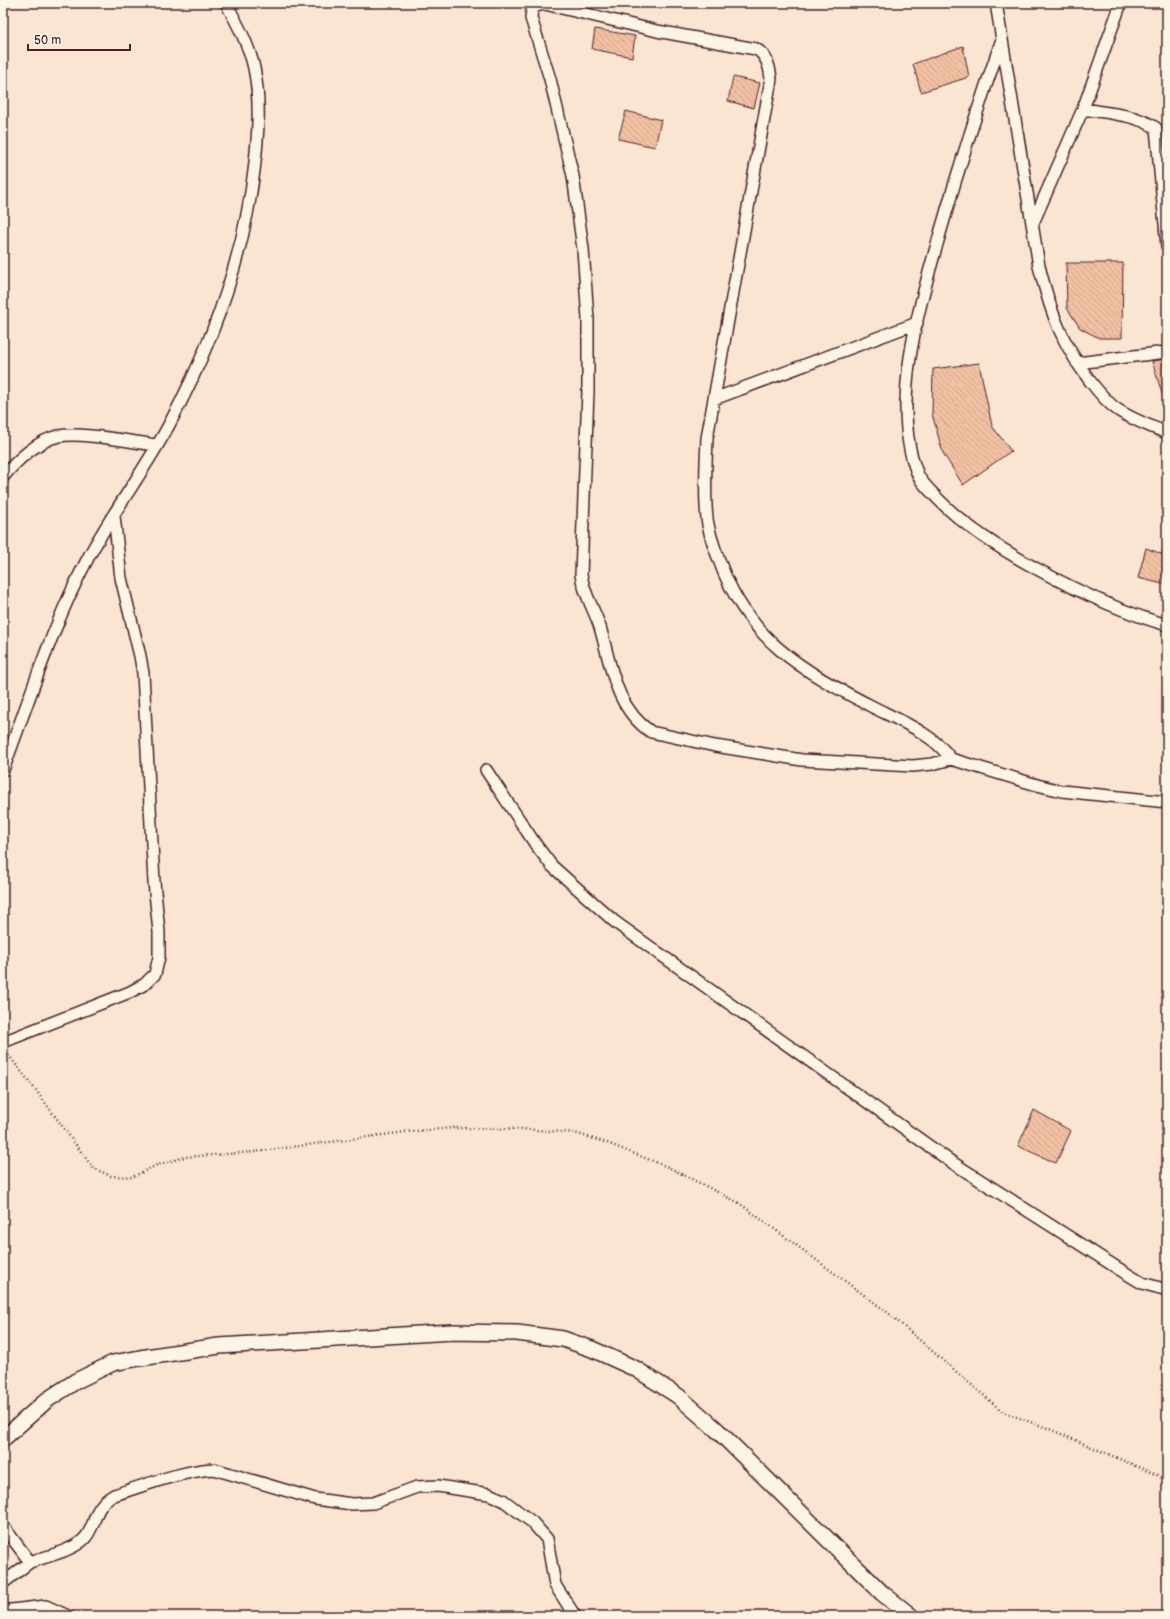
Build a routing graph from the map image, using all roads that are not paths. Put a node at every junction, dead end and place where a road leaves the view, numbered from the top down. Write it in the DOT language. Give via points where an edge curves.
graph roads {
  1 [pos="226,3"];
  2 [pos="996,3"];
  3 [pos="1120,3"];
  4 [pos="533,5"];
  5 [pos="1002,42"];
  6 [pos="1083,109"];
  7 [pos="1033,223"];
  8 [pos="1167,246"];
  9 [pos="916,324"];
  10 [pos="1167,352"];
  11 [pos="1077,363"];
  12 [pos="714,399"];
  13 [pos="1167,433"];
  14 [pos="156,445"];
  15 [pos="3,477"];
  16 [pos="114,516"];
  17 [pos="1167,625"];
  18 [pos="951,759"];
  19 [pos="3,770"];
  20 [pos="486,770"];
  21 [pos="1167,802"];
  22 [pos="3,1042"];
  23 [pos="1167,1290"];
  24 [pos="3,1439"];
  25 [pos="3,1526"];
  26 [pos="30,1562"];
  27 [pos="3,1583"];
  28 [pos="3,1611"];
  29 [pos="68,1616"];
  30 [pos="575,1616"];
  31 [pos="912,1616"];
  1 -- 14 [label="street" via="244,40 255,74 259,108 258,143 250,202 234,270 219,316 170,424"];
  2 -- 5 [label="street"];
  3 -- 6 [label="street"];
  4 -- 12 [label="street" via="545,4 657,31 756,49 767,61 771,79"];
  4 -- 18 [label="street" via="531,18 550,79 573,176 583,249 588,319 588,391 581,576 583,590 599,626 619,695 640,725 651,732 714,746 802,760 913,766"];
  5 -- 7 [label="street"];
  5 -- 9 [label="street" via="974,117"];
  6 -- 7 [label="street"];
  6 -- 8 [label="street" via="1148,122 1156,128"];
  7 -- 11 [label="street" via="1039,266 1049,308"];
  9 -- 12 [label="street"];
  9 -- 17 [label="street" via="906,400 908,434 919,476 930,490 976,532 1005,551 1077,591 1137,617"];
  10 -- 11 [label="street"];
  11 -- 13 [label="street" via="1116,409"];
  12 -- 18 [label="street" via="707,438 708,520 724,575 736,599 753,624 775,647 832,686 925,734 941,745"];
  14 -- 15 [label="street" via="60,435 28,453"];
  14 -- 16 [label="street"];
  16 -- 19 [label="street" via="72,589 41,663"];
  16 -- 22 [label="street" via="121,578 143,679 159,932 158,963 152,978 130,992"];
  18 -- 21 [label="street" via="1037,786 1062,791"];
  20 -- 23 [label="street" via="552,866 631,935 950,1161 1119,1270 1142,1283"];
  24 -- 31 [label="main road" via="47,1400 76,1381 113,1363 140,1358 220,1346 452,1332 517,1333 563,1339 636,1369 678,1396 718,1430 882,1593"];
  25 -- 26 [label="street"];
  26 -- 27 [label="street"];
  26 -- 30 [label="street" via="74,1546 85,1538 98,1509 105,1500 185,1473 214,1469 315,1499 352,1504 372,1503 417,1487 438,1486 489,1494 503,1500 532,1522 547,1539 555,1585"];
  28 -- 29 [label="street" via="46,1606"];
}
